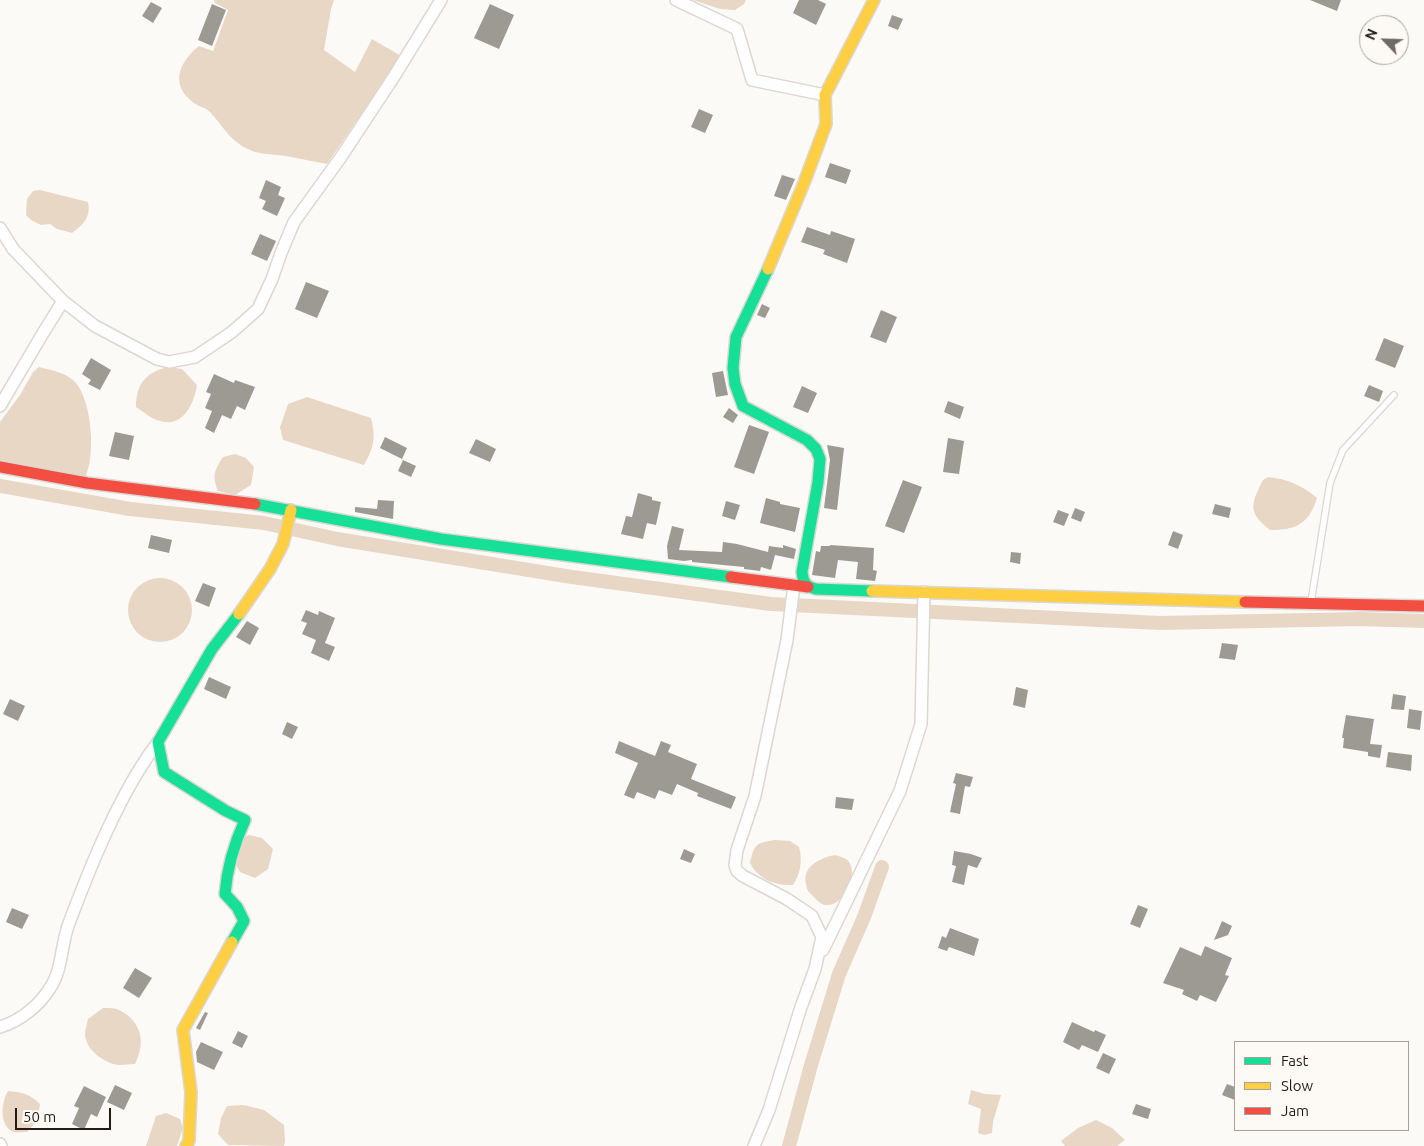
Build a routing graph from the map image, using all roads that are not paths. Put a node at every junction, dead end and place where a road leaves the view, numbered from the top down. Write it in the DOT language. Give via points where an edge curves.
graph roads {
  1 [pos="441,0"];
  2 [pos="676,0"];
  3 [pos="874,0"];
  4 [pos="825,95"];
  5 [pos="0,228"];
  6 [pos="63,301"];
  7 [pos="1394,395"];
  8 [pos="0,406"];
  9 [pos="0,467"];
  10 [pos="291,510"];
  11 [pos="794,586"];
  12 [pos="808,588"];
  13 [pos="924,592"];
  14 [pos="1310,604"];
  15 [pos="1424,606"];
  16 [pos="158,742"];
  17 [pos="816,965"];
  18 [pos="0,1027"];
  19 [pos="186,1146"];
  20 [pos="754,1146"];
  1 -- 6 [label="street" via="384,91 294,222 258,309 232,332 195,357 169,362 157,359 104,330"];
  2 -- 4 [label="street" via="737,29 752,80"];
  3 -- 4 [label="street"];
  4 -- 12 [label="street" via="826,124 804,183 736,337 733,368 743,406 807,440 820,459 802,572"];
  5 -- 6 [label="street" via="13,249"];
  6 -- 8 [label="street"];
  7 -- 14 [label="lane" via="1343,450 1330,482"];
  9 -- 10 [label="street" via="87,483"];
  10 -- 11 [label="street" via="441,539"];
  10 -- 16 [label="street" via="283,544 270,569 212,650"];
  11 -- 12 [label="street"];
  11 -- 17 [label="street" via="787,640 755,796 735,865 737,871 812,916 822,937"];
  12 -- 13 [label="street"];
  13 -- 14 [label="street"];
  13 -- 17 [label="street" via="921,724 900,791"];
  14 -- 15 [label="street"];
  16 -- 18 [label="street" via="141,765 81,891 51,987 36,1007"];
  16 -- 19 [label="street" via="164,772 245,820 228,864 226,894 244,921 183,1030 191,1092 189,1141"];
  17 -- 20 [label="street"];
}
